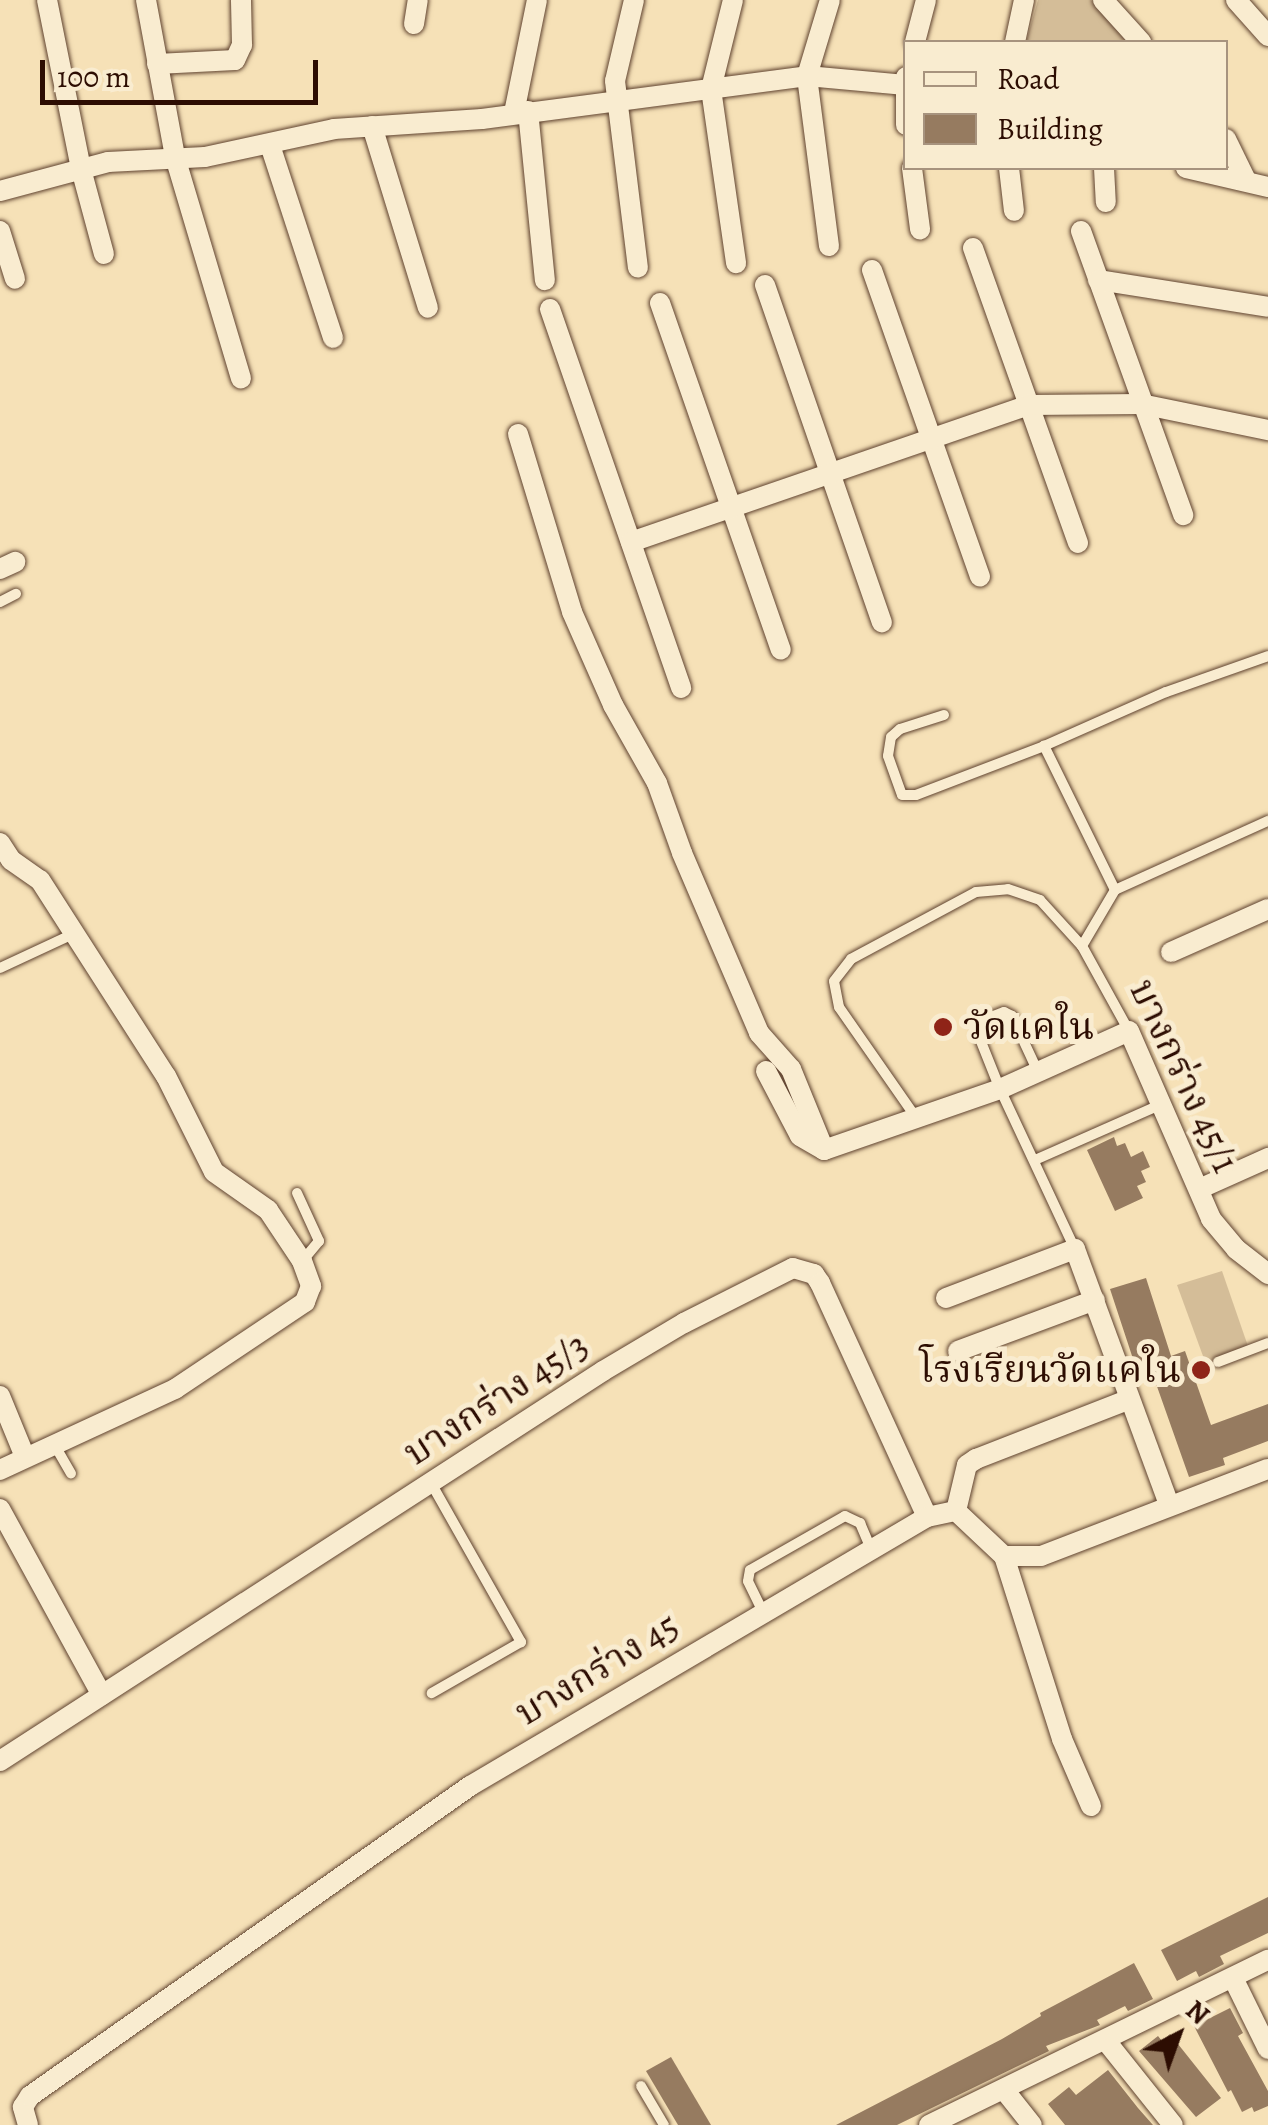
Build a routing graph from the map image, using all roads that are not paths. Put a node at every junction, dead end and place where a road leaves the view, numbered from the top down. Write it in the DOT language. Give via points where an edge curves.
graph roads {
  1 [pos="47,0"];
  2 [pos="146,0"];
  3 [pos="241,0"];
  4 [pos="418,0"];
  5 [pos="537,0"];
  6 [pos="634,0"];
  7 [pos="733,0"];
  8 [pos="830,0"];
  9 [pos="926,0"];
  10 [pos="1024,0"];
  11 [pos="1103,0"];
  12 [pos="1236,0"];
  13 [pos="414,24"];
  14 [pos="1268,36"];
  15 [pos="916,40"];
  16 [pos="1015,40"];
  17 [pos="1138,40"];
  18 [pos="158,64"];
  19 [pos="807,76"];
  20 [pos="903,82"];
  21 [pos="711,89"];
  22 [pos="617,102"];
  23 [pos="521,112"];
  24 [pos="372,126"];
  25 [pos="1228,143"];
  26 [pos="270,144"];
  27 [pos="175,157"];
  28 [pos="81,170"];
  29 [pos="912,170"];
  30 [pos="1009,170"];
  31 [pos="1104,170"];
  32 [pos="1196,170"];
  33 [pos="1246,180"];
  34 [pos="1268,187"];
  35 [pos="0,191"];
  36 [pos="1106,202"];
  37 [pos="1014,211"];
  38 [pos="920,229"];
  39 [pos="0,231"];
  40 [pos="1081,231"];
  41 [pos="829,246"];
  42 [pos="973,248"];
  43 [pos="104,254"];
  44 [pos="736,263"];
  45 [pos="638,268"];
  46 [pos="872,270"];
  47 [pos="15,279"];
  48 [pos="545,280"];
  49 [pos="1098,280"];
  50 [pos="764,285"];
  51 [pos="660,303"];
  52 [pos="1268,307"];
  53 [pos="428,308"];
  54 [pos="550,309"];
  55 [pos="333,338"];
  56 [pos="241,378"];
  57 [pos="1141,404"];
  58 [pos="1030,406"];
  59 [pos="1268,430"];
  60 [pos="518,434"];
  61 [pos="929,438"];
  62 [pos="832,474"];
  63 [pos="730,507"];
  64 [pos="1182,516"];
  65 [pos="631,542"];
  66 [pos="1078,542"];
  67 [pos="980,576"];
  68 [pos="16,594"];
  69 [pos="0,602"];
  70 [pos="882,622"];
  71 [pos="781,650"];
  72 [pos="1268,656"];
  73 [pos="681,688"];
  74 [pos="944,715"];
  75 [pos="1044,746"];
  76 [pos="1268,821"];
  77 [pos="0,843"];
  78 [pos="8,869"];
  79 [pos="1115,890"];
  80 [pos="1268,909"];
  81 [pos="74,934"];
  82 [pos="1082,946"];
  83 [pos="1171,952"];
  84 [pos="0,968"];
  85 [pos="1129,1031"];
  86 [pos="766,1071"];
  87 [pos="1038,1073"];
  88 [pos="1000,1089"];
  89 [pos="1163,1104"];
  90 [pos="918,1120"];
  91 [pos="824,1150"];
  92 [pos="1268,1158"];
  93 [pos="1035,1160"];
  94 [pos="1199,1189"];
  95 [pos="297,1193"];
  96 [pos="1075,1249"];
  97 [pos="302,1262"];
  98 [pos="1268,1274"];
  99 [pos="946,1298"];
  100 [pos="1094,1300"];
  101 [pos="1268,1343"];
  102 [pos="958,1351"];
  103 [pos="1218,1362"];
  104 [pos="0,1396"];
  105 [pos="1130,1399"];
  106 [pos="54,1444"];
  107 [pos="25,1457"];
  108 [pos="1268,1469"];
  109 [pos="0,1470"];
  110 [pos="71,1473"];
  111 [pos="431,1482"];
  112 [pos="1169,1505"];
  113 [pos="0,1509"];
  114 [pos="956,1511"];
  115 [pos="927,1517"];
  116 [pos="871,1549"];
  117 [pos="1004,1556"];
  118 [pos="763,1612"];
  119 [pos="432,1693"];
  120 [pos="102,1695"];
  121 [pos="0,1761"];
  122 [pos="1091,1806"];
  123 [pos="1268,1960"];
  124 [pos="1233,1978"];
  125 [pos="1106,2040"];
  126 [pos="1268,2049"];
  127 [pos="641,2086"];
  128 [pos="1004,2091"];
  129 [pos="28,2125"];
  130 [pos="664,2125"];
  131 [pos="928,2125"];
  132 [pos="1032,2125"];
  133 [pos="1174,2125"];
  1 -- 28 [label="street"];
  2 -- 18 [label="street"];
  3 -- 18 [label="street" via="242,46 235,60"];
  4 -- 13 [label="street"];
  5 -- 23 [label="street"];
  6 -- 22 [label="street" via="616,61"];
  7 -- 21 [label="street"];
  8 -- 19 [label="street"];
  9 -- 15 [label="street"];
  10 -- 16 [label="street"];
  11 -- 17 [label="street"];
  12 -- 14 [label="street"];
  18 -- 27 [label="street"];
  19 -- 20 [label="street"];
  19 -- 21 [label="street"];
  19 -- 41 [label="street"];
  21 -- 22 [label="street"];
  21 -- 44 [label="street"];
  22 -- 23 [label="street"];
  22 -- 45 [label="street"];
  23 -- 24 [label="street"];
  23 -- 48 [label="street"];
  24 -- 26 [label="street"];
  24 -- 53 [label="street"];
  25 -- 33 [label="street"];
  26 -- 27 [label="street"];
  26 -- 55 [label="street"];
  27 -- 28 [label="street"];
  27 -- 56 [label="street"];
  28 -- 35 [label="street"];
  28 -- 43 [label="street"];
  29 -- 38 [label="street"];
  30 -- 37 [label="street"];
  31 -- 36 [label="street"];
  32 -- 33 [label="street"];
  33 -- 34 [label="street"];
  39 -- 47 [label="street"];
  40 -- 49 [label="street"];
  42 -- 58 [label="street"];
  46 -- 61 [label="street"];
  49 -- 52 [label="street"];
  49 -- 57 [label="street"];
  50 -- 62 [label="street"];
  51 -- 63 [label="street"];
  54 -- 65 [label="street"];
  57 -- 58 [label="street"];
  57 -- 59 [label="street"];
  57 -- 64 [label="street"];
  58 -- 61 [label="street"];
  58 -- 66 [label="street"];
  60 -- 91 [label="street" via="572,612 657,783 750,1015 765,1044 791,1069"];
  61 -- 62 [label="street"];
  61 -- 67 [label="street"];
  62 -- 63 [label="street"];
  62 -- 70 [label="street"];
  63 -- 65 [label="street"];
  63 -- 71 [label="street"];
  65 -- 73 [label="street"];
  68 -- 69 [label="lane"];
  72 -- 75 [label="lane"];
  74 -- 75 [label="lane" via="891,737 888,756 902,795"];
  75 -- 79 [label="lane"];
  76 -- 79 [label="lane"];
  77 -- 78 [label="street"];
  78 -- 81 [label="street" via="40,880"];
  79 -- 82 [label="lane"];
  80 -- 83 [label="street"];
  81 -- 84 [label="lane"];
  81 -- 97 [label="street" via="166,1076 214,1172 268,1210"];
  82 -- 85 [label="lane, บางกร่าง 45/1"];
  82 -- 90 [label="lane, บางกร่าง 45/1" via="1040,900 992,888 843,966 834,981 839,1007"];
  85 -- 87 [label="street"];
  85 -- 89 [label="street, บางกร่าง 45/1"];
  86 -- 91 [label="street" via="800,1136"];
  87 -- 88 [label="street"];
  87 -- 88 [label="lane" via="1012,1016 1004,1012 981,1021 978,1034"];
  88 -- 90 [label="street"];
  88 -- 93 [label="lane"];
  89 -- 93 [label="lane"];
  89 -- 94 [label="street, บางกร่าง 45/1"];
  90 -- 91 [label="street"];
  92 -- 94 [label="street"];
  93 -- 96 [label="lane"];
  94 -- 98 [label="street, บางกร่าง 45/1" via="1210,1219"];
  95 -- 97 [label="lane" via="319,1241"];
  96 -- 99 [label="street"];
  96 -- 100 [label="street"];
  97 -- 106 [label="street" via="311,1286 305,1302 175,1389"];
  100 -- 102 [label="street"];
  100 -- 105 [label="street"];
  101 -- 103 [label="lane"];
  104 -- 107 [label="street"];
  105 -- 112 [label="street"];
  105 -- 114 [label="street" via="976,1458 966,1465"];
  106 -- 107 [label="street"];
  106 -- 110 [label="lane"];
  107 -- 109 [label="street"];
  108 -- 112 [label="street"];
  111 -- 115 [label="street, บางกร่าง 45/3" via="684,1323 783,1272 804,1268 820,1283"];
  111 -- 119 [label="lane" via="521,1642"];
  111 -- 120 [label="street, บางกร่าง 45/3"];
  112 -- 117 [label="street" via="1041,1556"];
  113 -- 120 [label="street"];
  114 -- 115 [label="street, บางกร่าง 45"];
  114 -- 117 [label="street"];
  115 -- 116 [label="street, บางกร่าง 45"];
  116 -- 118 [label="street, บางกร่าง 45"];
  116 -- 118 [label="lane" via="860,1523 845,1516 750,1570 748,1582"];
  117 -- 122 [label="street" via="1062,1739"];
  118 -- 129 [label="street, บางกร่าง 45" via="470,1786 30,2096 22,2108"];
  120 -- 121 [label="street, บางกร่าง 45/3"];
  123 -- 124 [label="street"];
  124 -- 125 [label="street"];
  124 -- 126 [label="street"];
  125 -- 128 [label="street"];
  125 -- 133 [label="street"];
  127 -- 130 [label="lane"];
  128 -- 131 [label="street"];
  128 -- 132 [label="street"];
}
